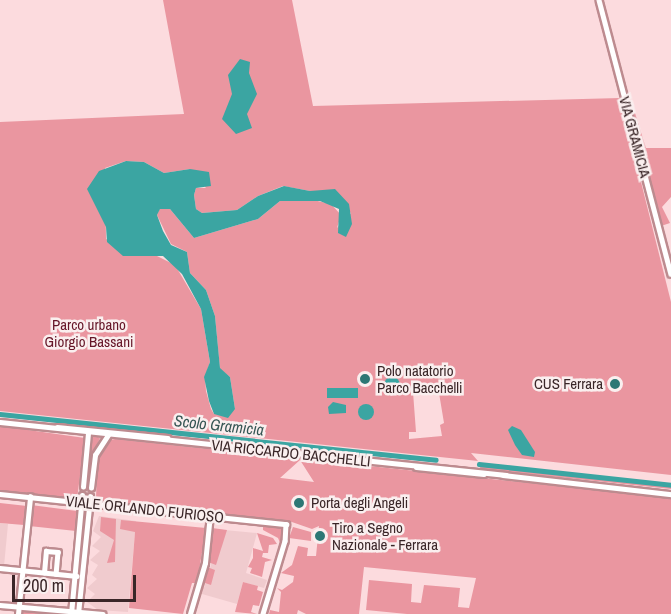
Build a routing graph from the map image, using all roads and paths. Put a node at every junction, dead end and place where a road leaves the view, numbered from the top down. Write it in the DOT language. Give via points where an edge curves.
graph roads {
  1 [pos="598,0"];
  2 [pos="671,274"];
  3 [pos="0,422"];
  4 [pos="89,431"];
  5 [pos="105,434"];
  6 [pos="83,487"];
  7 [pos="91,488"];
  8 [pos="0,494"];
  9 [pos="671,494"];
  10 [pos="82,496"];
  11 [pos="30,497"];
  12 [pos="90,497"];
  13 [pos="82,503"];
  14 [pos="90,504"];
  15 [pos="210,515"];
  16 [pos="78,542"];
  17 [pos="86,542"];
  18 [pos="0,568"];
  19 [pos="22,570"];
  20 [pos="44,573"];
  21 [pos="56,574"];
  22 [pos="74,576"];
  23 [pos="82,576"];
  24 [pos="0,605"];
  25 [pos="19,607"];
  26 [pos="71,613"];
  27 [pos="79,613"];
  28 [pos="18,614"];
  29 [pos="103,614"];
  30 [pos="190,614"];
  31 [pos="263,614"];
  1 -- 2 [label="street, VIA GRAMICIA"];
  3 -- 4 [label="main road, VIA RICCARDO BACCHELLI"];
  4 -- 5 [label="main road, VIA RICCARDO BACCHELLI"];
  4 -- 6 [label="street"];
  5 -- 7 [label="street" via="93,461"];
  5 -- 9 [label="main road, VIA RICCARDO BACCHELLI"];
  8 -- 11 [label="street, VIALE ORLANDO FURIOSO"];
  10 -- 13 [label="street"];
  11 -- 13 [label="street, VIALE ORLANDO FURIOSO"];
  11 -- 19 [label="street"];
  12 -- 14 [label="street"];
  13 -- 14 [label="street, VIALE ORLANDO FURIOSO"];
  13 -- 16 [label="street"];
  14 -- 15 [label="street, VIALE ORLANDO FURIOSO"];
  14 -- 17 [label="street"];
  15 -- 30 [label="street" via="205,563"];
  15 -- 31 [label="street, VIALE ORLANDO FURIOSO" via="289,526"];
  16 -- 17 [label="street"];
  16 -- 22 [label="street"];
  17 -- 23 [label="street"];
  18 -- 19 [label="street"];
  19 -- 20 [label="street"];
  19 -- 25 [label="street"];
  20 -- 21 [label="street"];
  20 -- 21 [label="street" via="46,551 58,552"];
  21 -- 22 [label="street"];
  22 -- 23 [label="street"];
  22 -- 26 [label="street"];
  23 -- 27 [label="street"];
  24 -- 25 [label="street"];
  25 -- 26 [label="street"];
  25 -- 28 [label="street"];
  26 -- 27 [label="street"];
  27 -- 29 [label="street"];
}
